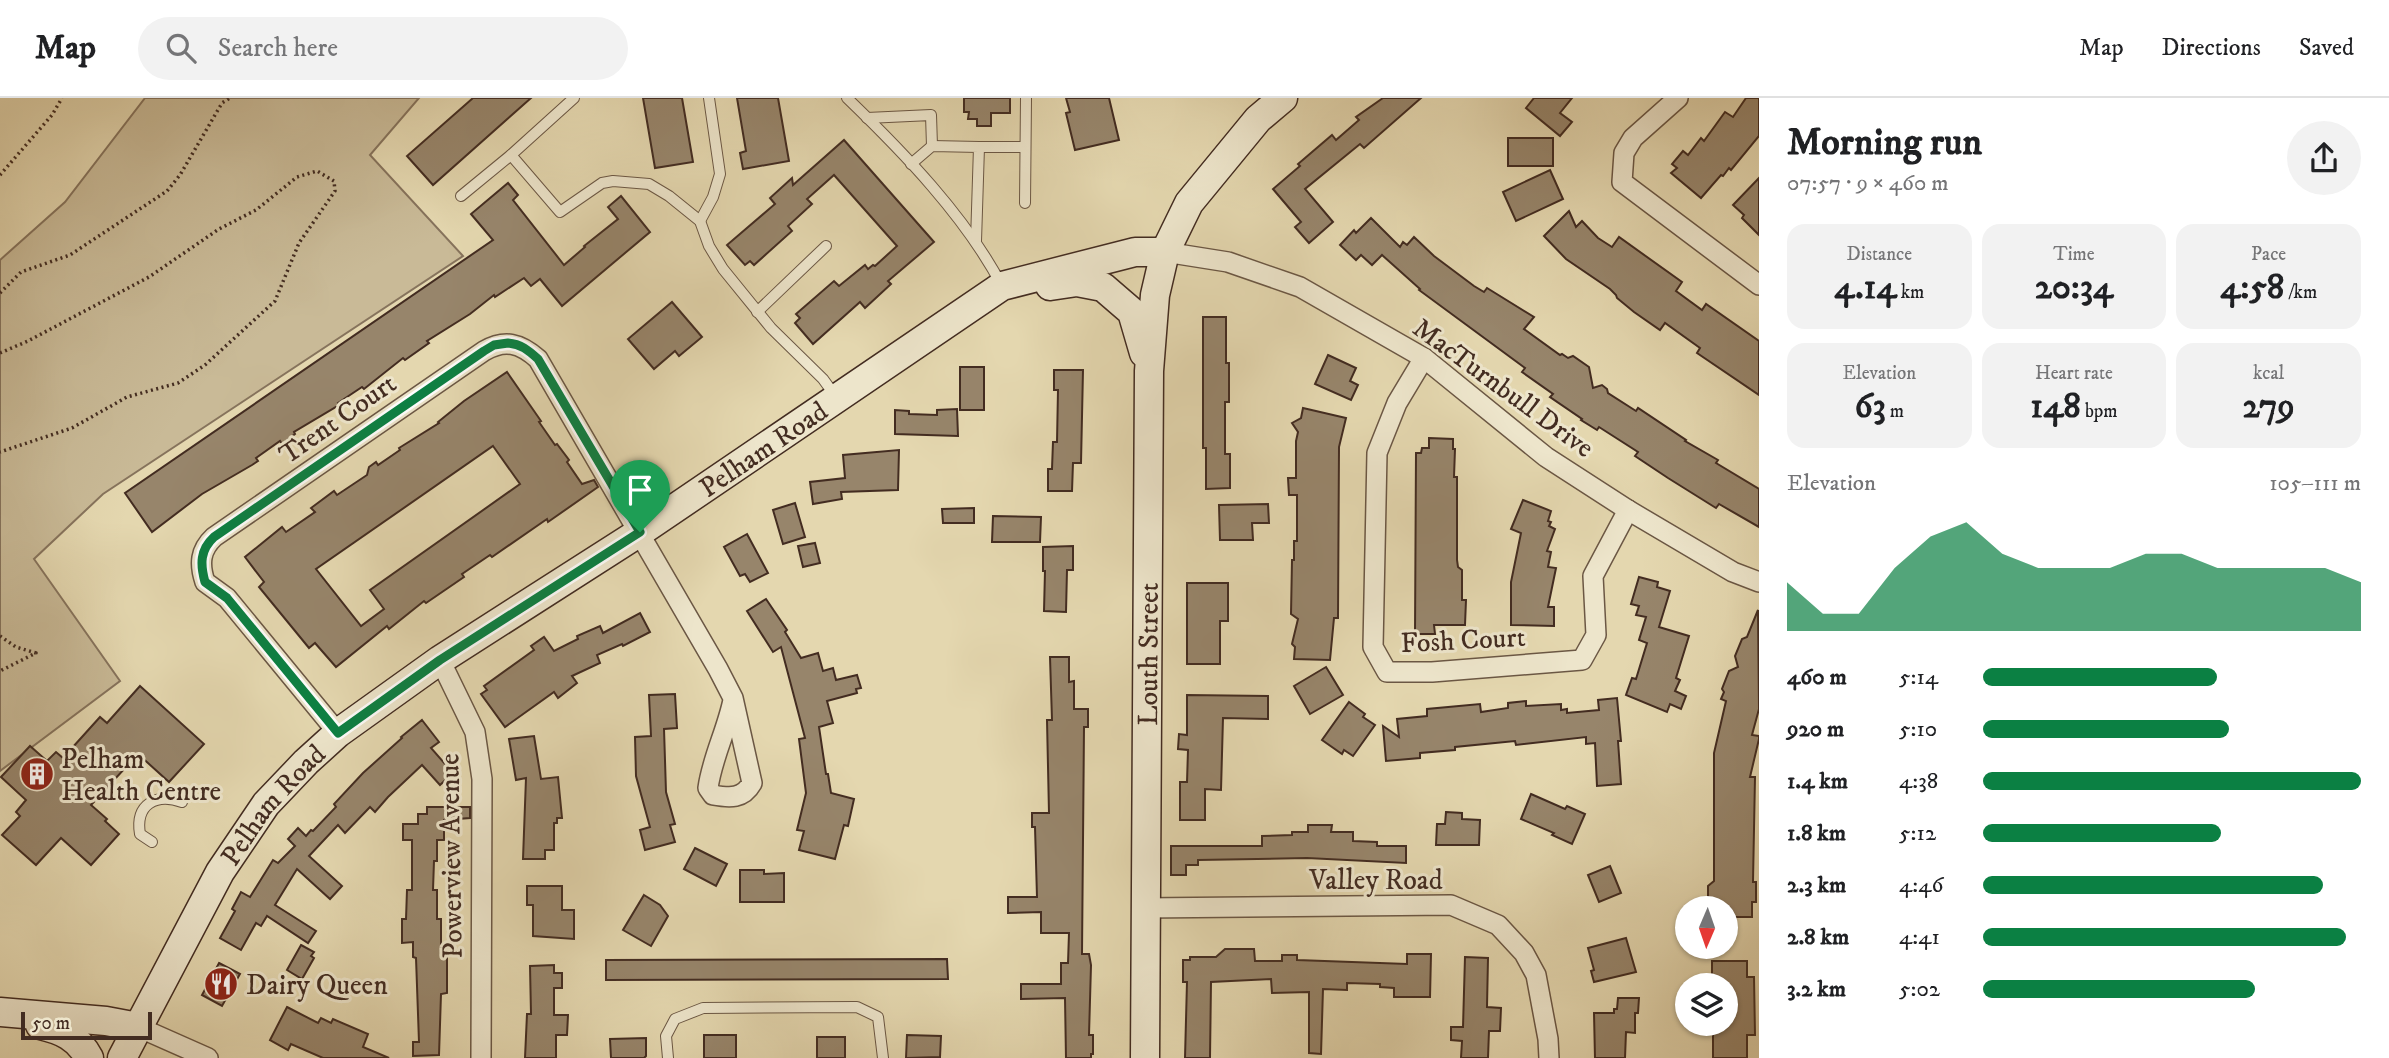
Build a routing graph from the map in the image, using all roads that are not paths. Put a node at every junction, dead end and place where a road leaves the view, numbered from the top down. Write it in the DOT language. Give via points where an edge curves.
graph roads {
  1 [pos="574,98"];
  2 [pos="709,98"];
  3 [pos="847,98"];
  4 [pos="1026,98"];
  5 [pos="1283,98"];
  6 [pos="1678,98"];
  7 [pos="867,118"];
  8 [pos="932,146"];
  9 [pos="979,147"];
  10 [pos="1025,147"];
  11 [pos="511,155"];
  12 [pos="911,164"];
  13 [pos="461,196"];
  14 [pos="1025,203"];
  15 [pos="701,221"];
  16 [pos="976,241"];
  17 [pos="826,246"];
  18 [pos="1165,252"];
  19 [pos="1759,285"];
  20 [pos="1002,286"];
  21 [pos="757,312"];
  22 [pos="1424,358"];
  23 [pos="1149,370"];
  24 [pos="836,397"];
  25 [pos="1628,510"];
  26 [pos="640,532"];
  27 [pos="1759,582"];
  28 [pos="440,660"];
  29 [pos="733,700"];
  30 [pos="338,733"];
  31 [pos="182,802"];
  32 [pos="152,842"];
  33 [pos="1144,908"];
  34 [pos="0,1013"];
  35 [pos="138,1027"];
  36 [pos="89,1058"];
  37 [pos="122,1058"];
  38 [pos="208,1058"];
  39 [pos="481,1058"];
  40 [pos="668,1058"];
  41 [pos="883,1058"];
  42 [pos="1145,1058"];
  43 [pos="1549,1058"];
  1 -- 11 [label="lane"];
  2 -- 15 [label="lane" via="720,174"];
  3 -- 7 [label="lane"];
  4 -- 10 [label="lane"];
  5 -- 18 [label="main road" via="1258,119 1189,203"];
  6 -- 19 [label="street" via="1633,138 1624,153 1622,182"];
  7 -- 8 [label="lane" via="931,116"];
  7 -- 12 [label="lane"];
  8 -- 9 [label="lane"];
  8 -- 12 [label="lane"];
  9 -- 10 [label="lane"];
  9 -- 16 [label="lane"];
  10 -- 14 [label="lane"];
  11 -- 13 [label="lane"];
  11 -- 15 [label="lane" via="560,212 603,183 631,181 654,186"];
  12 -- 16 [label="lane"];
  15 -- 21 [label="lane" via="715,258"];
  16 -- 20 [label="lane"];
  17 -- 21 [label="lane"];
  18 -- 20 [label="main road, Pelham Road" via="1135,252"];
  18 -- 22 [label="street, MacTurnbull Drive" via="1228,262 1300,287"];
  18 -- 23 [label="main road, Louth Street" via="1155,295"];
  20 -- 23 [label="main road" via="1039,288 1077,282 1103,287 1132,312"];
  20 -- 24 [label="main road, Pelham Road"];
  21 -- 24 [label="lane"];
  22 -- 25 [label="street, MacTurnbull Drive" via="1546,457"];
  22 -- 25 [label="street, Fosh Court" via="1397,403 1377,453 1374,647 1387,672 1582,660 1597,635 1593,576"];
  23 -- 33 [label="main road, Louth Street"];
  24 -- 26 [label="main road, Pelham Road"];
  25 -- 27 [label="street, MacTurnbull Drive" via="1733,572"];
  26 -- 28 [label="main road, Pelham Road"];
  26 -- 29 [label="street, Trent Court"];
  26 -- 30 [label="street, Trent Court" via="538,359 517,344 500,344 484,351 214,537 202,556 205,582 227,598"];
  28 -- 30 [label="main road, Pelham Road"];
  28 -- 39 [label="street, Powerview Avenue" via="475,732 482,779"];
  30 -- 35 [label="main road, Pelham Road" via="266,804 220,873"];
  31 -- 32 [label="lane" via="161,798 143,811 138,822 141,834"];
  33 -- 42 [label="main road, Louth Street"];
  33 -- 43 [label="street, Valley Road" via="1451,905 1497,925 1524,953 1536,975"];
  34 -- 35 [label="main road"];
  34 -- 36 [label="main road" via="61,1030 78,1041"];
  35 -- 37 [label="main road, Pelham Road"];
  35 -- 38 [label="street"];
  40 -- 41 [label="lane" via="666,1036 675,1019 703,1008 858,1007 878,1017"];
}
